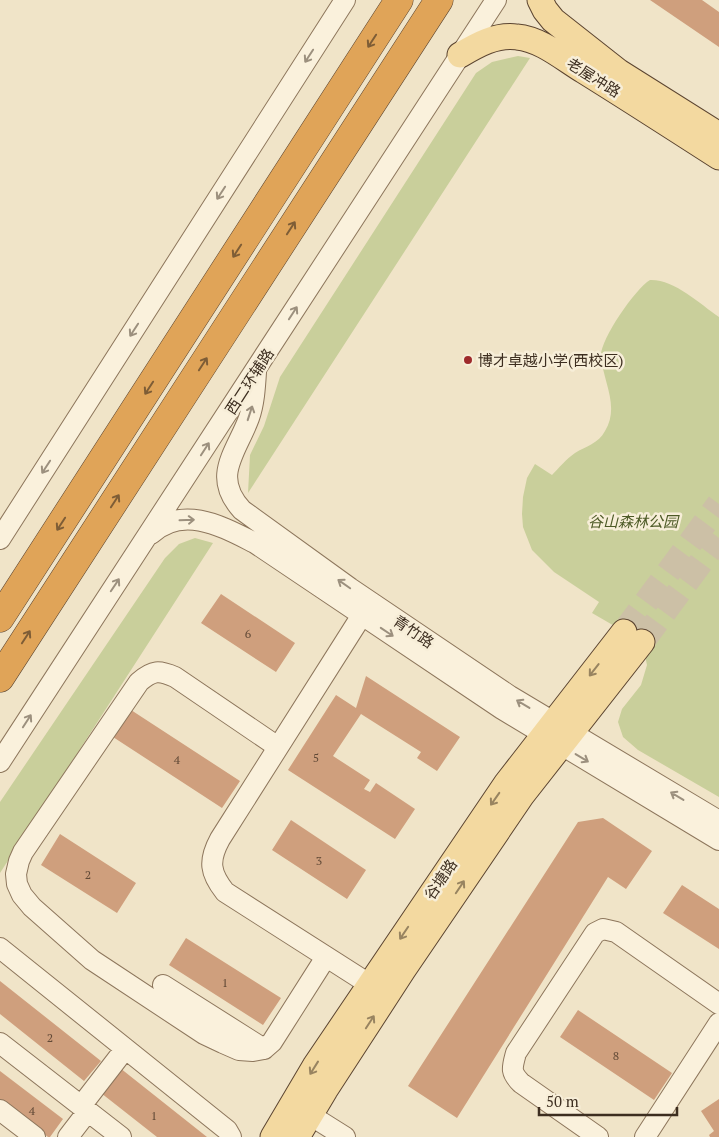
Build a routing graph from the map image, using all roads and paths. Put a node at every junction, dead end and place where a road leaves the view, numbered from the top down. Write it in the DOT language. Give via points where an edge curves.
graph roads {
  1 [pos="345,0"];
  2 [pos="398,0"];
  3 [pos="438,0"];
  4 [pos="496,0"];
  5 [pos="540,0"];
  6 [pos="460,55"];
  7 [pos="719,135"];
  8 [pos="719,157"];
  9 [pos="256,370"];
  10 [pos="0,539"];
  11 [pos="144,540"];
  12 [pos="366,608"];
  13 [pos="0,618"];
  14 [pos="633,637"];
  15 [pos="0,678"];
  16 [pos="558,734"];
  17 [pos="278,747"];
  18 [pos="0,762"];
  19 [pos="719,821"];
  20 [pos="719,840"];
  21 [pos="0,948"];
  22 [pos="326,957"];
  23 [pos="369,984"];
  24 [pos="163,985"];
  25 [pos="719,1004"];
  26 [pos="719,1023"];
  27 [pos="0,1043"];
  28 [pos="125,1049"];
  29 [pos="264,1049"];
  30 [pos="84,1109"];
  31 [pos="0,1110"];
  32 [pos="310,1115"];
  33 [pos="36,1137"];
  34 [pos="68,1137"];
  35 [pos="121,1137"];
  36 [pos="231,1137"];
  37 [pos="273,1137"];
  38 [pos="297,1137"];
  39 [pos="345,1137"];
  40 [pos="598,1137"];
  41 [pos="645,1137"];
  1 -- 10 [label="street, one-way"];
  2 -- 13 [label="highway, one-way"];
  15 -- 3 [label="highway, one-way"];
  4 -- 6 [label="street, 西二环辅路"];
  5 -- 7 [label="main road, 老屋冲路" via="553,20 618,72"];
  6 -- 8 [label="main road, 老屋冲路" via="504,36 518,36 535,42"];
  9 -- 6 [label="street, 西二环辅路, one-way"];
  11 -- 9 [label="street, 西二环辅路, one-way"];
  12 -- 9 [label="street, 青竹路, one-way" via="233,501 226,475 253,406"];
  11 -- 12 [label="street, 青竹路, one-way" via="171,521 205,521 255,543"];
  18 -- 11 [label="street, 西二环辅路, one-way"];
  12 -- 16 [label="street, 青竹路" via="510,696"];
  12 -- 17 [label="street"];
  14 -- 16 [label="main road, 谷塘路"];
  19 -- 16 [label="street, 青竹路, one-way"];
  16 -- 20 [label="street, 青竹路, one-way"];
  16 -- 23 [label="main road, 谷塘路, one-way" via="506,784"];
  32 -- 16 [label="main road, 谷塘路, one-way" via="522,795"];
  17 -- 22 [label="street" via="212,855 214,877 225,892"];
  17 -- 29 [label="street" via="175,677 165,672 148,674 18,861 16,874 22,895 32,907 108,972 222,1043 239,1050"];
  21 -- 28 [label="street"];
  22 -- 23 [label="street"];
  22 -- 29 [label="street" via="272,1042"];
  23 -- 37 [label="main road, 谷塘路, one-way"];
  24 -- 29 [label="street"];
  25 -- 40 [label="street" via="616,932 602,929 595,933 516,1053 513,1066 514,1075 521,1083"];
  26 -- 41 [label="street"];
  27 -- 30 [label="street"];
  28 -- 30 [label="street"];
  28 -- 36 [label="street" via="227,1130"];
  30 -- 34 [label="street"];
  30 -- 35 [label="street"];
  31 -- 33 [label="street"];
  32 -- 38 [label="main road, 谷塘路"];
  32 -- 39 [label="street"];
}
